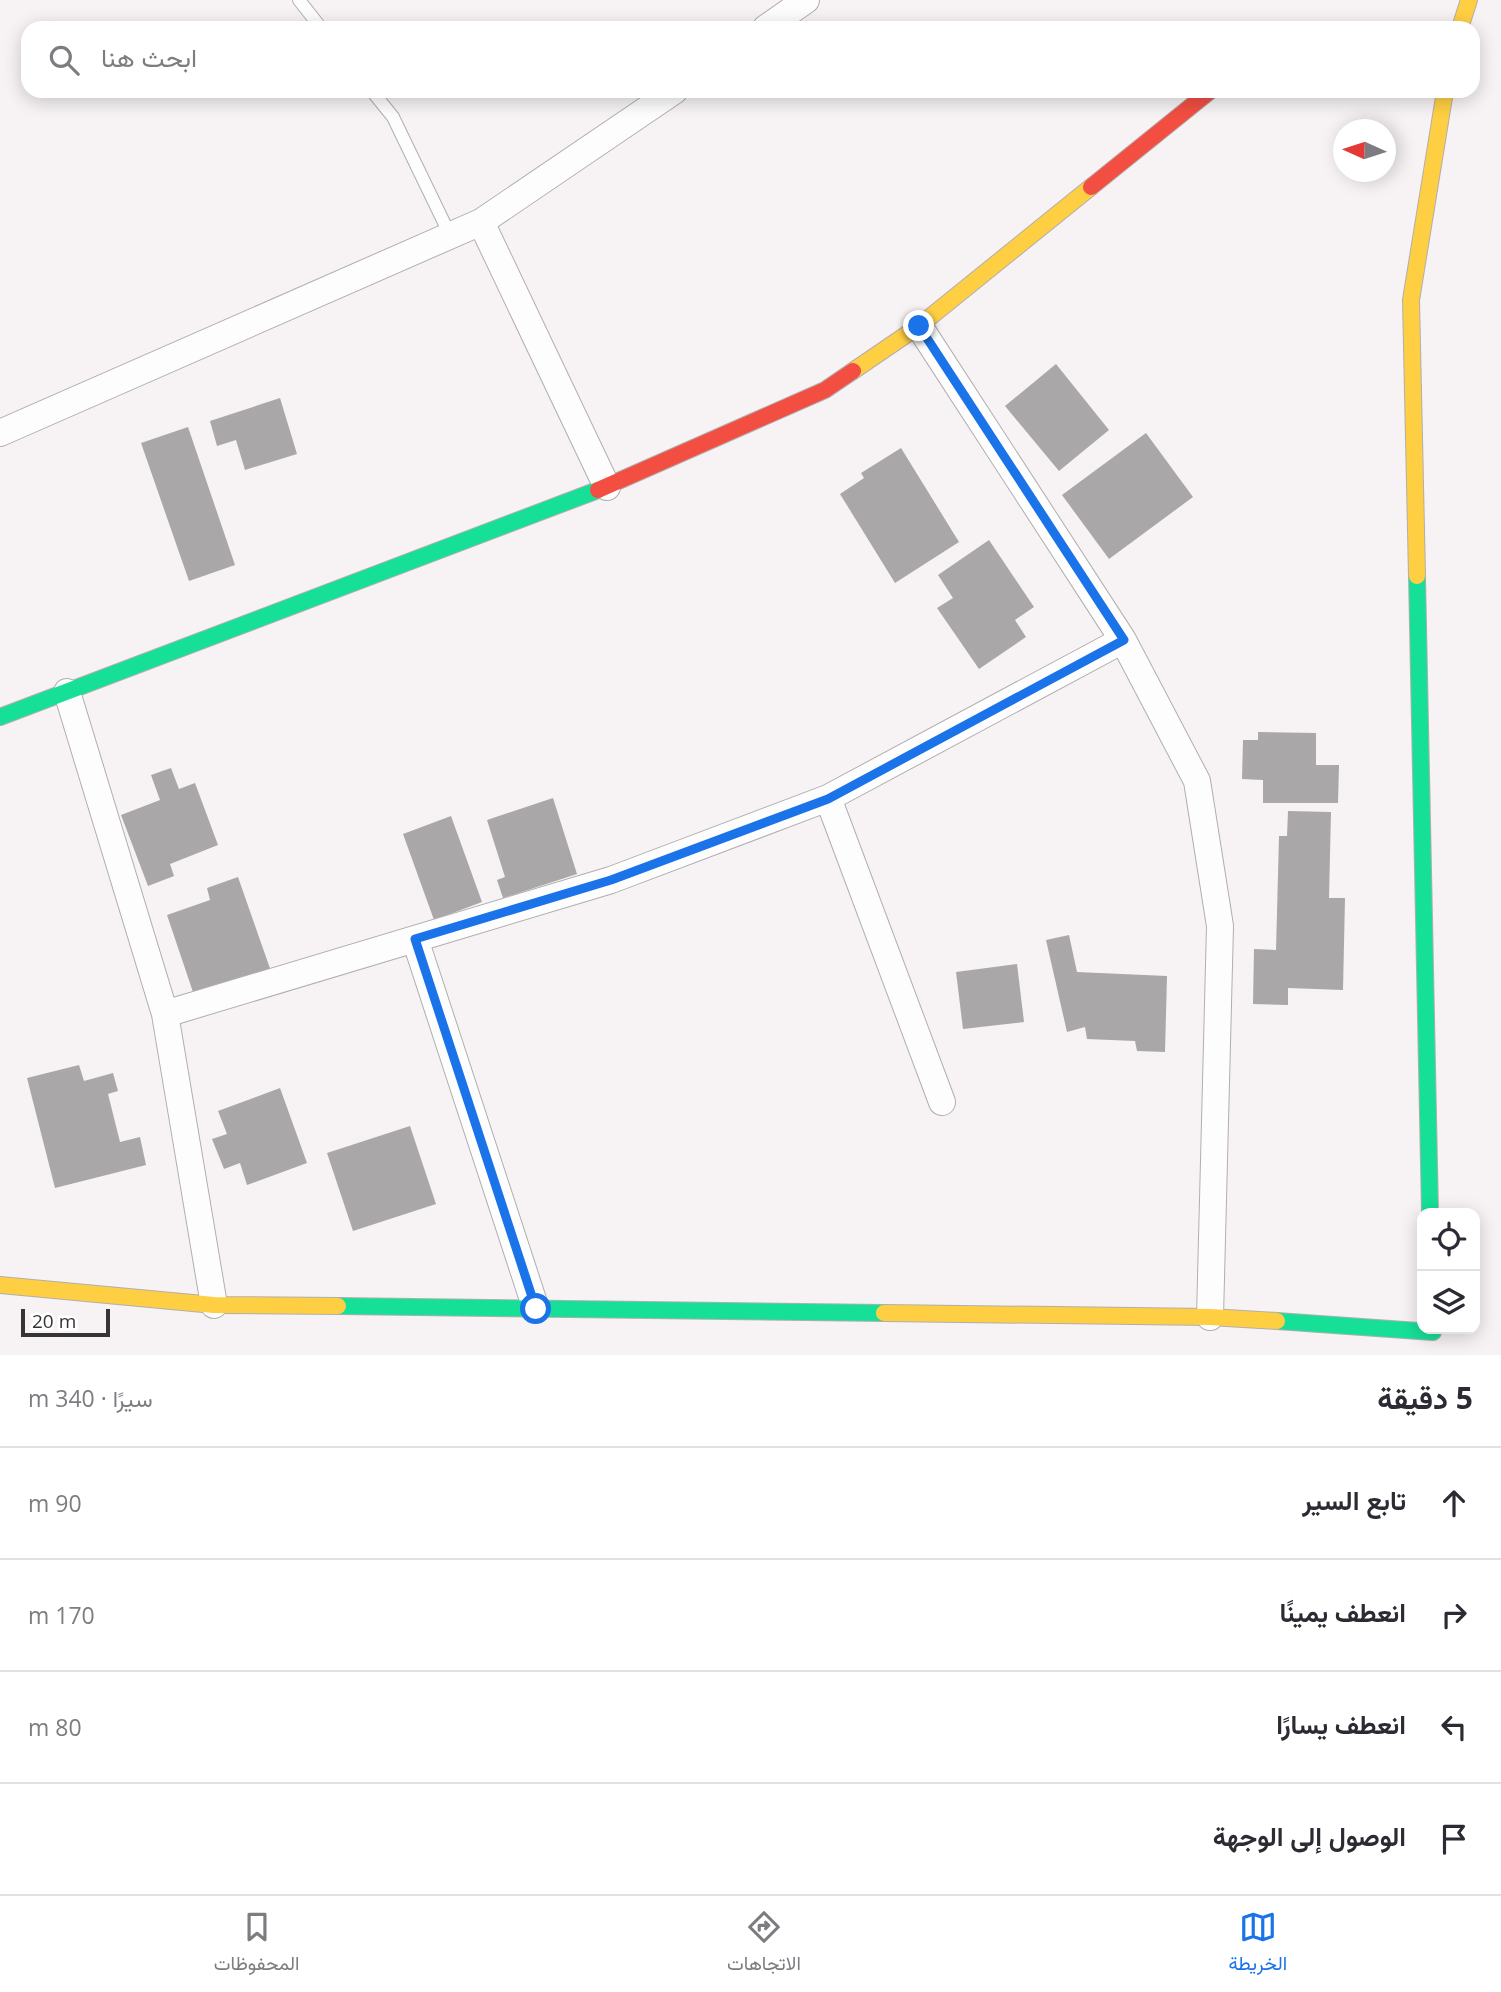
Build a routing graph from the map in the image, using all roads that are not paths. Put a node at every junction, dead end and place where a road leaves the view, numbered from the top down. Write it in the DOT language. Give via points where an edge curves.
graph roads {
  1 [pos="299,0"];
  2 [pos="806,0"];
  3 [pos="1469,0"];
  4 [pos="316,21"];
  5 [pos="776,21"];
  6 [pos="1462,21"];
  7 [pos="378,98"];
  8 [pos="664,98"];
  9 [pos="1201,98"];
  10 [pos="1444,98"];
  11 [pos="481,222"];
  12 [pos="450,235"];
  13 [pos="919,326"];
  14 [pos="0,433"];
  15 [pos="607,487"];
  16 [pos="1124,640"];
  17 [pos="66,692"];
  18 [pos="0,717"];
  19 [pos="828,799"];
  20 [pos="415,939"];
  21 [pos="165,1014"];
  22 [pos="942,1102"];
  23 [pos="1430,1208"];
  24 [pos="0,1284"];
  25 [pos="214,1305"];
  26 [pos="536,1309"];
  27 [pos="1210,1317"];
  28 [pos="1433,1335"];
  1 -- 4 [label="lane"];
  2 -- 5 [label="street"];
  3 -- 6 [label="street"];
  7 -- 12 [label="lane" via="393,117"];
  8 -- 11 [label="street"];
  9 -- 13 [label="street"];
  10 -- 23 [label="street" via="1411,300"];
  11 -- 12 [label="street"];
  11 -- 15 [label="street"];
  12 -- 14 [label="street"];
  13 -- 15 [label="street" via="825,390"];
  13 -- 16 [label="street"];
  15 -- 17 [label="street"];
  16 -- 19 [label="street"];
  16 -- 27 [label="street" via="1197,781 1220,926"];
  17 -- 18 [label="street"];
  17 -- 21 [label="street"];
  19 -- 20 [label="street" via="611,880"];
  19 -- 22 [label="street"];
  20 -- 21 [label="street"];
  20 -- 26 [label="street"];
  21 -- 25 [label="street"];
  24 -- 25 [label="street"];
  25 -- 26 [label="street"];
  26 -- 27 [label="street"];
  27 -- 28 [label="street"];
}
